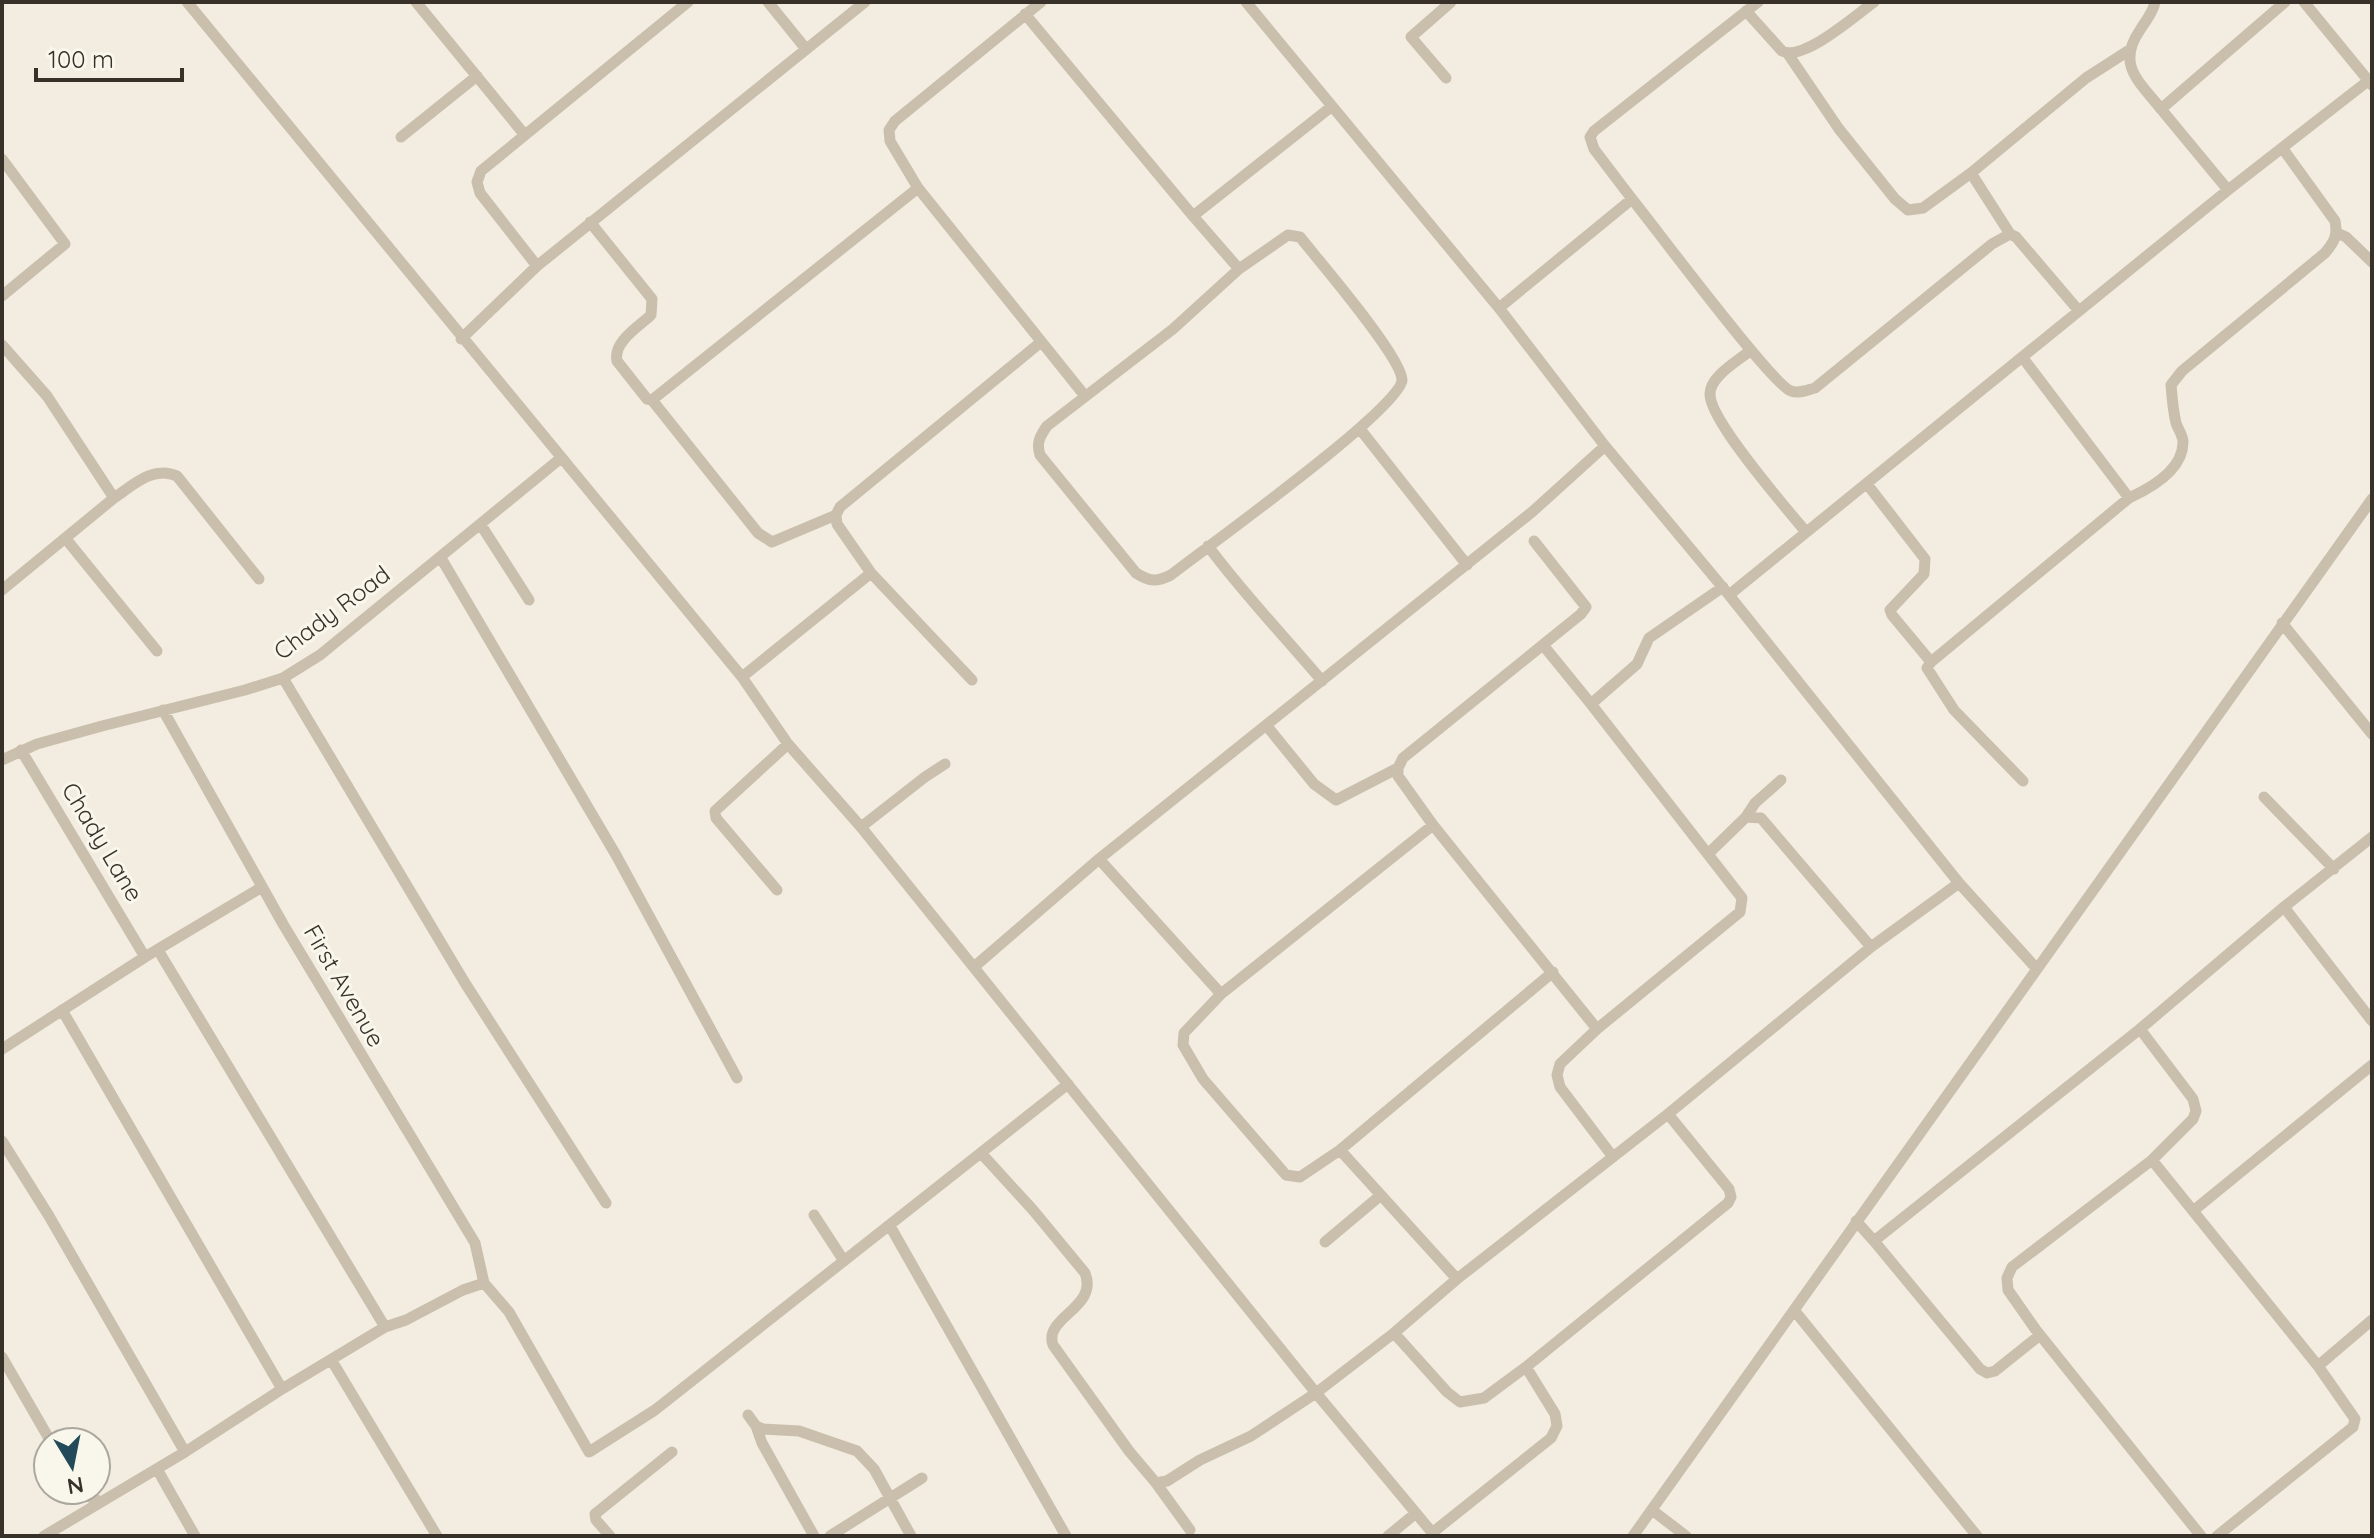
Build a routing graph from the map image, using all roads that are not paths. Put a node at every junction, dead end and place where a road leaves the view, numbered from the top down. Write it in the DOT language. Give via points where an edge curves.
graph roads {
  1 [pos="187,2"];
  2 [pos="416,2"];
  3 [pos="768,2"];
  4 [pos="865,2"];
  5 [pos="1041,2"];
  6 [pos="1246,2"];
  7 [pos="1451,2"];
  8 [pos="1758,2"];
  9 [pos="1874,2"];
  10 [pos="2155,2"];
  11 [pos="2285,2"];
  12 [pos="2304,2"];
  13 [pos="683,4"];
  14 [pos="1746,11"];
  15 [pos="1025,14"];
  16 [pos="806,49"];
  17 [pos="2128,51"];
  18 [pos="1788,54"];
  19 [pos="477,76"];
  20 [pos="1446,78"];
  21 [pos="2370,83"];
  22 [pos="1331,107"];
  23 [pos="2161,109"];
  24 [pos="524,134"];
  25 [pos="401,137"];
  26 [pos="2283,149"];
  27 [pos="2,159"];
  28 [pos="1971,173"];
  29 [pos="918,188"];
  30 [pos="2228,190"];
  31 [pos="1632,199"];
  32 [pos="1193,216"];
  33 [pos="590,222"];
  34 [pos="2337,233"];
  35 [pos="2010,234"];
  36 [pos="2372,262"];
  37 [pos="537,266"];
  38 [pos="1239,269"];
  39 [pos="2,296"];
  40 [pos="1499,308"];
  41 [pos="2079,311"];
  42 [pos="461,339"];
  43 [pos="1041,342"];
  44 [pos="2,345"];
  45 [pos="1751,350"];
  46 [pos="2023,358"];
  47 [pos="1085,396"];
  48 [pos="652,400"];
  49 [pos="1360,429"];
  50 [pos="1605,446"];
  51 [pos="561,458"];
  52 [pos="1867,484"];
  53 [pos="114,498"];
  54 [pos="2129,498"];
  55 [pos="2372,499"];
  56 [pos="836,515"];
  57 [pos="481,525"];
  58 [pos="1806,532"];
  59 [pos="66,539"];
  60 [pos="1534,541"];
  61 [pos="1208,546"];
  62 [pos="441,558"];
  63 [pos="1467,565"];
  64 [pos="871,573"];
  65 [pos="259,579"];
  66 [pos="2,590"];
  67 [pos="1726,591"];
  68 [pos="529,600"];
  69 [pos="2282,623"];
  70 [pos="1543,645"];
  71 [pos="157,651"];
  72 [pos="1931,662"];
  73 [pos="742,677"];
  74 [pos="283,678"];
  75 [pos="972,680"];
  76 [pos="1322,681"];
  77 [pos="1591,704"];
  78 [pos="163,710"];
  79 [pos="1266,725"];
  80 [pos="2372,734"];
  81 [pos="788,744"];
  82 [pos="21,750"];
  83 [pos="2,760"];
  84 [pos="945,764"];
  85 [pos="1398,768"];
  86 [pos="1781,780"];
  87 [pos="2023,781"];
  88 [pos="2264,797"];
  89 [pos="1746,817"];
  90 [pos="1433,825"];
  91 [pos="861,827"];
  92 [pos="2372,837"];
  93 [pos="1709,853"];
  94 [pos="1099,859"];
  95 [pos="2334,869"];
  96 [pos="1959,883"];
  97 [pos="262,887"];
  98 [pos="777,890"];
  99 [pos="2284,907"];
  100 [pos="1871,947"];
  101 [pos="158,950"];
  102 [pos="145,957"];
  103 [pos="974,967"];
  104 [pos="2036,968"];
  105 [pos="1553,972"];
  106 [pos="1221,994"];
  107 [pos="62,1010"];
  108 [pos="2372,1021"];
  109 [pos="1597,1029"];
  110 [pos="2140,1029"];
  111 [pos="2,1049"];
  112 [pos="2372,1065"];
  113 [pos="737,1078"];
  114 [pos="1068,1084"];
  115 [pos="1668,1114"];
  116 [pos="2,1141"];
  117 [pos="1340,1150"];
  118 [pos="981,1153"];
  119 [pos="1613,1157"];
  120 [pos="2152,1160"];
  121 [pos="1381,1195"];
  122 [pos="606,1203"];
  123 [pos="2193,1211"];
  124 [pos="814,1215"];
  125 [pos="1856,1221"];
  126 [pos="890,1226"];
  127 [pos="1874,1241"];
  128 [pos="1325,1242"];
  129 [pos="844,1261"];
  130 [pos="1457,1279"];
  131 [pos="484,1283"];
  132 [pos="1794,1310"];
  133 [pos="2372,1320"];
  134 [pos="385,1327"];
  135 [pos="1394,1333"];
  136 [pos="2040,1335"];
  137 [pos="2,1357"];
  138 [pos="332,1361"];
  139 [pos="2318,1366"];
  140 [pos="1526,1367"];
  141 [pos="282,1389"];
  142 [pos="1316,1393"];
  143 [pos="748,1415"];
  144 [pos="42,1426"];
  145 [pos="756,1426"];
  146 [pos="185,1452"];
  147 [pos="672,1452"];
  148 [pos="157,1469"];
  149 [pos="922,1478"];
  150 [pos="1156,1483"];
  151 [pos="112,1496"];
  152 [pos="889,1498"];
  153 [pos="95,1506"];
  154 [pos="1652,1510"];
  155 [pos="1416,1513"];
  156 [pos="1190,1530"];
  157 [pos="1674,1532"];
  158 [pos="1433,1534"];
  159 [pos="48,1535"];
  160 [pos="195,1536"];
  161 [pos="437,1536"];
  162 [pos="610,1536"];
  163 [pos="814,1536"];
  164 [pos="830,1536"];
  165 [pos="911,1536"];
  166 [pos="1066,1536"];
  167 [pos="1388,1536"];
  168 [pos="1633,1536"];
  169 [pos="1686,1536"];
  170 [pos="1977,1536"];
  171 [pos="2201,1536"];
  172 [pos="2217,1536"];
  1 -- 42 [label="street"];
  2 -- 19 [label="street"];
  3 -- 16 [label="street"];
  4 -- 16 [label="street"];
  5 -- 15 [label="street"];
  6 -- 22 [label="street"];
  7 -- 20 [label="street" via="1411,37"];
  8 -- 14 [label="street"];
  9 -- 18 [label="street" via="1804,51"];
  10 -- 17 [label="street"];
  11 -- 23 [label="street"];
  12 -- 21 [label="street"];
  13 -- 24 [label="street"];
  14 -- 18 [label="street"];
  14 -- 31 [label="street" via="1590,137"];
  15 -- 29 [label="street" via="889,130 890,141"];
  15 -- 32 [label="street"];
  16 -- 33 [label="street"];
  17 -- 23 [label="street" via="2131,70"];
  17 -- 28 [label="street" via="2086,78"];
  18 -- 28 [label="street" via="1839,129 1908,210 1923,208"];
  19 -- 24 [label="street"];
  19 -- 25 [label="street"];
  21 -- 26 [label="street"];
  22 -- 32 [label="street"];
  22 -- 40 [label="street"];
  23 -- 30 [label="street"];
  24 -- 37 [label="street" via="481,171 477,182"];
  26 -- 30 [label="street"];
  26 -- 34 [label="street" via="2335,221"];
  27 -- 39 [label="street" via="64,241"];
  28 -- 35 [label="street"];
  29 -- 43 [label="street"];
  29 -- 48 [label="street"];
  30 -- 41 [label="street"];
  31 -- 40 [label="street"];
  31 -- 45 [label="street"];
  32 -- 38 [label="street"];
  33 -- 37 [label="street"];
  33 -- 48 [label="street" via="652,299 651,315 616,354"];
  34 -- 36 [label="street"];
  34 -- 54 [label="street" via="2325,253 2171,385 2182,450 2172,469 2151,488"];
  35 -- 41 [label="street"];
  35 -- 45 [label="street" via="1815,388 1790,391"];
  37 -- 42 [label="street"];
  38 -- 47 [label="street" via="1173,329"];
  38 -- 49 [label="street" via="1288,235 1300,237 1386,348 1400,368 1402,382"];
  40 -- 50 [label="street"];
  41 -- 46 [label="street"];
  42 -- 51 [label="street"];
  43 -- 47 [label="street"];
  43 -- 56 [label="street"];
  44 -- 53 [label="street" via="47,396"];
  45 -- 58 [label="street" via="1715,380 1709,393 1712,406"];
  46 -- 52 [label="street"];
  46 -- 54 [label="street"];
  47 -- 61 [label="street" via="1040,435 1037,446 1136,573 1160,581"];
  48 -- 56 [label="street" via="758,533 772,542"];
  49 -- 61 [label="street"];
  49 -- 63 [label="street"];
  50 -- 63 [label="street"];
  50 -- 67 [label="street"];
  51 -- 57 [label="street, Chady Road"];
  51 -- 73 [label="street"];
  52 -- 58 [label="street"];
  52 -- 72 [label="street" via="1925,559 1924,574 1890,610"];
  53 -- 59 [label="street"];
  53 -- 65 [label="street" via="149,475 177,476"];
  54 -- 72 [label="street"];
  55 -- 69 [label="street"];
  56 -- 64 [label="street"];
  57 -- 62 [label="street, Chady Road"];
  57 -- 68 [label="street"];
  58 -- 67 [label="street"];
  59 -- 66 [label="street"];
  59 -- 71 [label="street"];
  60 -- 70 [label="street" via="1586,607"];
  61 -- 76 [label="street"];
  62 -- 74 [label="street, Chady Road" via="320,655"];
  62 -- 113 [label="street" via="616,855"];
  63 -- 76 [label="street"];
  64 -- 73 [label="street"];
  64 -- 75 [label="street"];
  67 -- 77 [label="street" via="1649,638 1637,664"];
  67 -- 96 [label="street"];
  69 -- 80 [label="street"];
  69 -- 104 [label="street"];
  70 -- 77 [label="street"];
  70 -- 85 [label="street" via="1437,729"];
  72 -- 87 [label="street" via="1927,668 1954,710"];
  73 -- 81 [label="street"];
  74 -- 78 [label="street, Chady Road"];
  74 -- 122 [label="street" via="465,983"];
  76 -- 79 [label="street"];
  77 -- 93 [label="street"];
  78 -- 82 [label="street, Chady Road"];
  78 -- 97 [label="street, First Avenue"];
  79 -- 85 [label="street" via="1314,784 1336,800"];
  79 -- 94 [label="street"];
  81 -- 91 [label="street"];
  81 -- 98 [label="street" via="715,811"];
  82 -- 83 [label="street, Chady Road"];
  82 -- 102 [label="street, Chady Lane"];
  84 -- 91 [label="street"];
  85 -- 90 [label="street" via="1398,776"];
  86 -- 89 [label="street"];
  88 -- 95 [label="street"];
  89 -- 93 [label="street"];
  89 -- 100 [label="street" via="1761,818"];
  90 -- 105 [label="street"];
  90 -- 106 [label="street"];
  91 -- 103 [label="street"];
  92 -- 95 [label="street"];
  93 -- 109 [label="street" via="1742,898 1740,912"];
  94 -- 103 [label="street"];
  94 -- 106 [label="street"];
  95 -- 99 [label="street"];
  96 -- 100 [label="street"];
  96 -- 104 [label="street"];
  97 -- 101 [label="street"];
  97 -- 131 [label="street, First Avenue" via="475,1243"];
  99 -- 108 [label="street"];
  99 -- 110 [label="street"];
  100 -- 115 [label="street"];
  101 -- 102 [label="street"];
  101 -- 134 [label="street"];
  102 -- 107 [label="street"];
  103 -- 114 [label="street"];
  104 -- 125 [label="street"];
  105 -- 109 [label="street"];
  105 -- 117 [label="street"];
  106 -- 117 [label="street" via="1182,1039 1203,1079 1286,1175 1300,1177"];
  107 -- 111 [label="street"];
  107 -- 141 [label="street"];
  109 -- 119 [label="street" via="1560,1064 1557,1075 1560,1087"];
  110 -- 120 [label="street" via="2193,1099 2196,1111"];
  110 -- 127 [label="street"];
  112 -- 123 [label="street"];
  114 -- 118 [label="street"];
  114 -- 142 [label="street"];
  115 -- 119 [label="street"];
  115 -- 140 [label="street" via="1729,1189 1728,1203"];
  116 -- 146 [label="street"];
  117 -- 121 [label="street"];
  118 -- 126 [label="street"];
  118 -- 150 [label="street" via="1085,1273 1090,1283 1087,1294 1050,1339"];
  119 -- 130 [label="street"];
  120 -- 123 [label="street"];
  120 -- 136 [label="street" via="2012,1267 2008,1290"];
  121 -- 128 [label="street"];
  121 -- 130 [label="street"];
  123 -- 139 [label="street"];
  124 -- 129 [label="street"];
  125 -- 127 [label="street"];
  125 -- 132 [label="street"];
  126 -- 129 [label="street"];
  126 -- 166 [label="street"];
  127 -- 136 [label="street" via="1987,1373"];
  129 -- 131 [label="street" via="655,1410 589,1452 509,1312"];
  130 -- 135 [label="street"];
  131 -- 134 [label="street"];
  132 -- 154 [label="street"];
  132 -- 170 [label="street"];
  133 -- 139 [label="street"];
  134 -- 138 [label="street"];
  135 -- 140 [label="street" via="1460,1402 1484,1398"];
  135 -- 142 [label="street"];
  136 -- 171 [label="street"];
  137 -- 144 [label="street"];
  138 -- 141 [label="street"];
  138 -- 161 [label="street"];
  139 -- 172 [label="street" via="2352,1412 2353,1427"];
  140 -- 158 [label="street" via="1555,1414 1551,1438"];
  141 -- 146 [label="street"];
  142 -- 150 [label="street" via="1251,1436"];
  142 -- 155 [label="street"];
  143 -- 145 [label="street"];
  145 -- 152 [label="street" via="799,1431 857,1451"];
  145 -- 163 [label="street"];
  146 -- 148 [label="street"];
  147 -- 162 [label="street" via="595,1514"];
  148 -- 151 [label="street"];
  148 -- 160 [label="street"];
  149 -- 152 [label="street"];
  150 -- 156 [label="street"];
  152 -- 164 [label="street"];
  152 -- 165 [label="street"];
  153 -- 159 [label="street"];
  154 -- 157 [label="street"];
  154 -- 168 [label="street"];
  155 -- 158 [label="street"];
  155 -- 167 [label="street"];
  157 -- 169 [label="street"];
}
